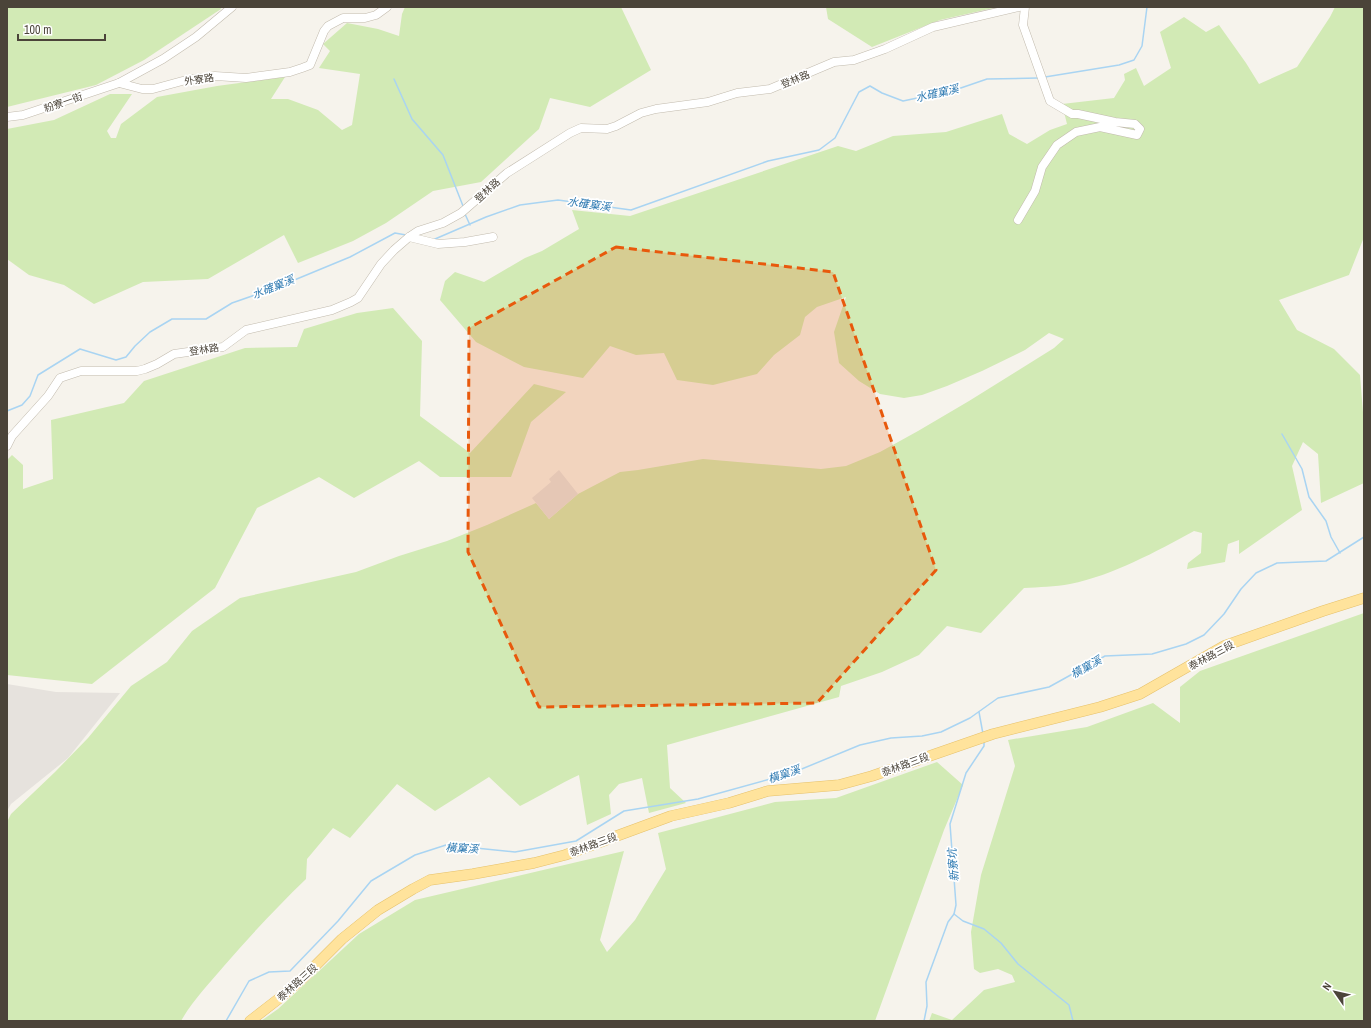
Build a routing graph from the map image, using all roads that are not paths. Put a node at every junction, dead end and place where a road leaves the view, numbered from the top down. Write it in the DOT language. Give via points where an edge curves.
graph roads {
  1 [pos="232,7"];
  2 [pos="387,7"];
  3 [pos="1019,7"];
  4 [pos="1025,7"];
  5 [pos="119,82"];
  6 [pos="7,117"];
  7 [pos="1018,220"];
  8 [pos="412,235"];
  9 [pos="493,237"];
  10 [pos="7,446"];
  11 [pos="1364,598"];
  12 [pos="250,1021"];
  1 -- 5 [label="street" via="196,37 163,59"];
  2 -- 5 [label="street, 外寮路" via="376,15 343,18 328,26 310,65 290,72 246,78 215,76 142,89"];
  3 -- 8 [label="street, 登林路" via="934,27 885,49 854,60 834,62 770,89 737,93 708,102 656,109 607,129 581,128 507,172 461,213"];
  4 -- 7 [label="street" via="1023,25 1050,101 1072,114 1135,124 1140,129 1137,135 1094,128 1076,132 1057,145 1042,167 1035,191"];
  5 -- 6 [label="street, 粉寮一街" via="23,115"];
  8 -- 9 [label="street" via="438,244"];
  8 -- 10 [label="street, 登林路" via="381,264 358,298 332,310 246,330 223,347 174,354 145,370 81,371 60,378 48,396 12,436"];
  11 -- 12 [label="main road, 泰林路三段" via="1224,646 1140,694 1100,707 991,734 872,776 839,785 768,792 671,816 564,855 534,863 430,880 378,910 342,939 281,998"];
}
